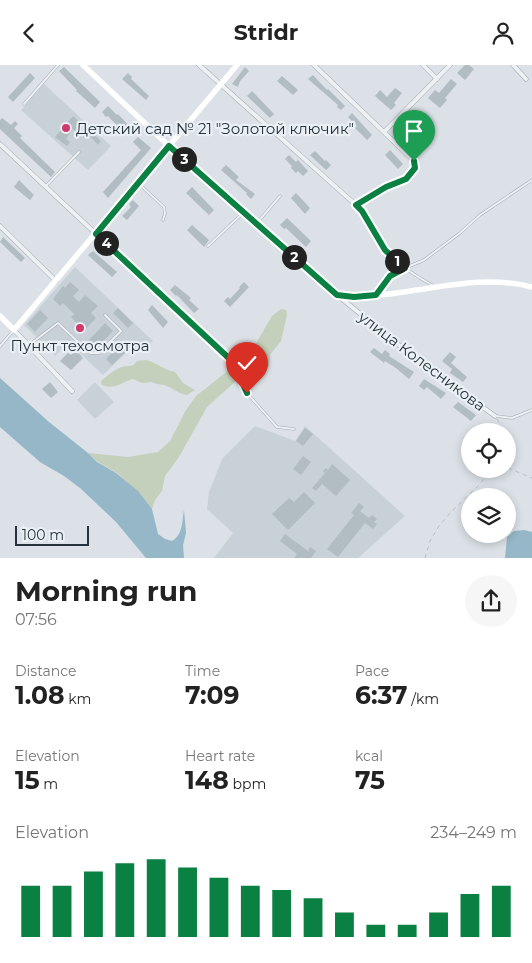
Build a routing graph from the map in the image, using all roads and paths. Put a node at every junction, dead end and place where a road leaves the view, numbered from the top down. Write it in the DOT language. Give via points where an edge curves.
graph roads {
  1 [pos="58,65"];
  2 [pos="83,65"];
  3 [pos="199,65"];
  4 [pos="238,65"];
  5 [pos="314,65"];
  6 [pos="423,65"];
  7 [pos="450,65"];
  8 [pos="513,65"];
  9 [pos="437,79"];
  10 [pos="526,79"];
  11 [pos="532,81"];
  12 [pos="220,86"];
  13 [pos="24,103"];
  14 [pos="384,132"];
  15 [pos="0,144"];
  16 [pos="169,146"];
  17 [pos="79,152"];
  18 [pos="414,161"];
  19 [pos="532,180"];
  20 [pos="138,183"];
  21 [pos="45,187"];
  22 [pos="280,196"];
  23 [pos="356,205"];
  24 [pos="244,212"];
  25 [pos="163,219"];
  26 [pos="257,223"];
  27 [pos="0,226"];
  28 [pos="96,234"];
  29 [pos="208,246"];
  30 [pos="405,268"];
  31 [pos="56,281"];
  32 [pos="436,287"];
  33 [pos="532,287"];
  34 [pos="337,295"];
  35 [pos="376,295"];
  36 [pos="104,315"];
  37 [pos="0,316"];
  38 [pos="14,331"];
  39 [pos="28,345"];
  40 [pos="0,346"];
  41 [pos="233,362"];
  42 [pos="72,391"];
  43 [pos="532,410"];
  44 [pos="495,416"];
  45 [pos="499,423"];
  46 [pos="294,429"];
  47 [pos="516,471"];
  48 [pos="484,478"];
  49 [pos="532,478"];
  50 [pos="425,558"];
  1 -- 13 [label="lane"];
  2 -- 16 [label="street, улица Колесникова"];
  3 -- 12 [label="street"];
  4 -- 12 [label="street"];
  5 -- 14 [label="street"];
  6 -- 9 [label="street"];
  7 -- 9 [label="street"];
  8 -- 10 [label="street"];
  9 -- 14 [label="street"];
  10 -- 11 [label="lane"];
  12 -- 16 [label="street"];
  12 -- 23 [label="street"];
  14 -- 18 [label="street"];
  15 -- 21 [label="street"];
  16 -- 20 [label="street"];
  16 -- 24 [label="street, улица Колесникова"];
  17 -- 21 [label="lane"];
  18 -- 23 [label="lane" via="415,168 406,179"];
  19 -- 30 [label="lane" via="480,215 424,260"];
  20 -- 25 [label="lane" via="164,207"];
  20 -- 28 [label="street"];
  21 -- 28 [label="street"];
  22 -- 26 [label="lane"];
  23 -- 30 [label="lane" via="385,250"];
  24 -- 26 [label="street, улица Колесникова"];
  24 -- 29 [label="lane"];
  26 -- 34 [label="street, улица Колесникова"];
  27 -- 31 [label="street"];
  28 -- 31 [label="street"];
  28 -- 41 [label="street"];
  30 -- 32 [label="lane"];
  30 -- 35 [label="lane" via="390,276"];
  31 -- 38 [label="street"];
  32 -- 33 [label="street" via="488,282"];
  32 -- 35 [label="street"];
  34 -- 35 [label="street"];
  34 -- 44 [label="street, улица Колесникова" via="420,362"];
  36 -- 39 [label="lane" via="121,331 99,353 90,353 58,323"];
  37 -- 38 [label="street"];
  38 -- 39 [label="street"];
  38 -- 40 [label="lane"];
  39 -- 42 [label="street"];
  41 -- 46 [label="lane" via="247,393 277,427"];
  43 -- 44 [label="lane" via="512,418"];
  44 -- 45 [label="path"];
  47 -- 49 [label="path"];
  48 -- 50 [label="path" via="439,526"];
}
